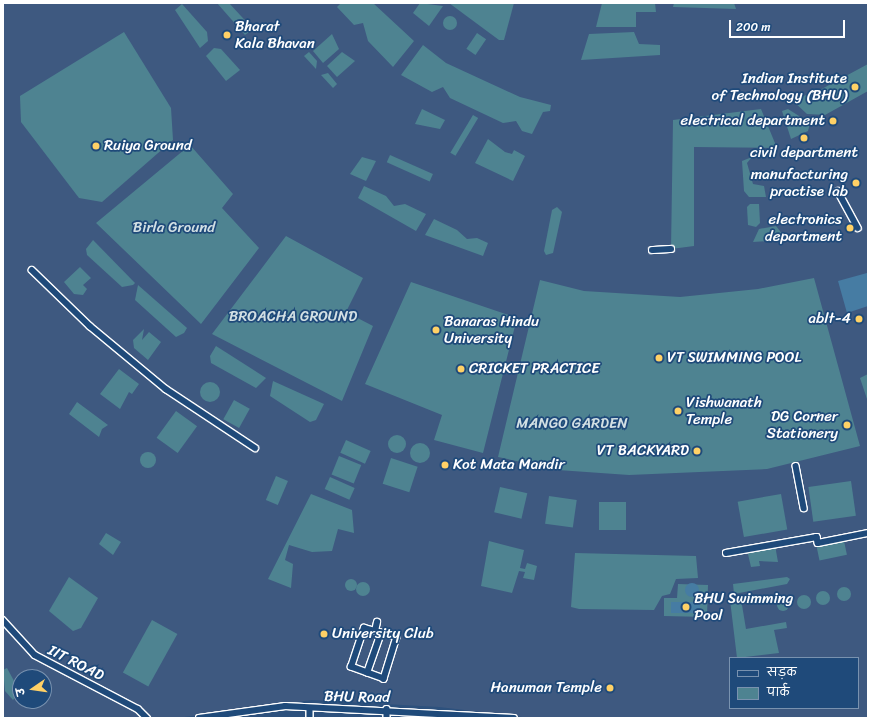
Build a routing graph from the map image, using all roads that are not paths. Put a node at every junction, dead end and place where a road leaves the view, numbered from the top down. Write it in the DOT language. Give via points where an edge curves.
graph roads {
  1 [pos="838,190"];
  2 [pos="858,228"];
  3 [pos="671,249"];
  4 [pos="652,250"];
  5 [pos="32,270"];
  6 [pos="256,448"];
  7 [pos="796,466"];
  8 [pos="804,508"];
  9 [pos="868,533"];
  10 [pos="726,553"];
  11 [pos="3,620"];
  12 [pos="377,622"];
  13 [pos="378,632"];
  14 [pos="367,673"];
  15 [pos="310,708"];
  16 [pos="387,709"];
  17 [pos="239,715"];
  18 [pos="209,717"];
  19 [pos="147,718"];
  20 [pos="199,718"];
  21 [pos="310,718"];
  22 [pos="387,718"];
  23 [pos="514,718"];
  1 -- 2 [label="street"];
  3 -- 4 [label="street"];
  5 -- 6 [label="street" via="90,326 166,389"];
  7 -- 8 [label="street"];
  9 -- 10 [label="street" via="818,543 816,537"];
  11 -- 19 [label="street, IIT ROAD" via="35,655 138,709"];
  12 -- 13 [label="street"];
  13 -- 14 [label="street"];
  13 -- 14 [label="street" via="364,628 351,667"];
  13 -- 14 [label="street" via="397,637 384,679"];
  15 -- 16 [label="street, BHU Road"];
  15 -- 17 [label="street, BHU Road" via="285,706"];
  15 -- 21 [label="street"];
  16 -- 22 [label="street"];
  16 -- 23 [label="street, BHU Road"];
  17 -- 18 [label="street, BHU Road"];
  18 -- 20 [label="street, BHU Road"];
}
